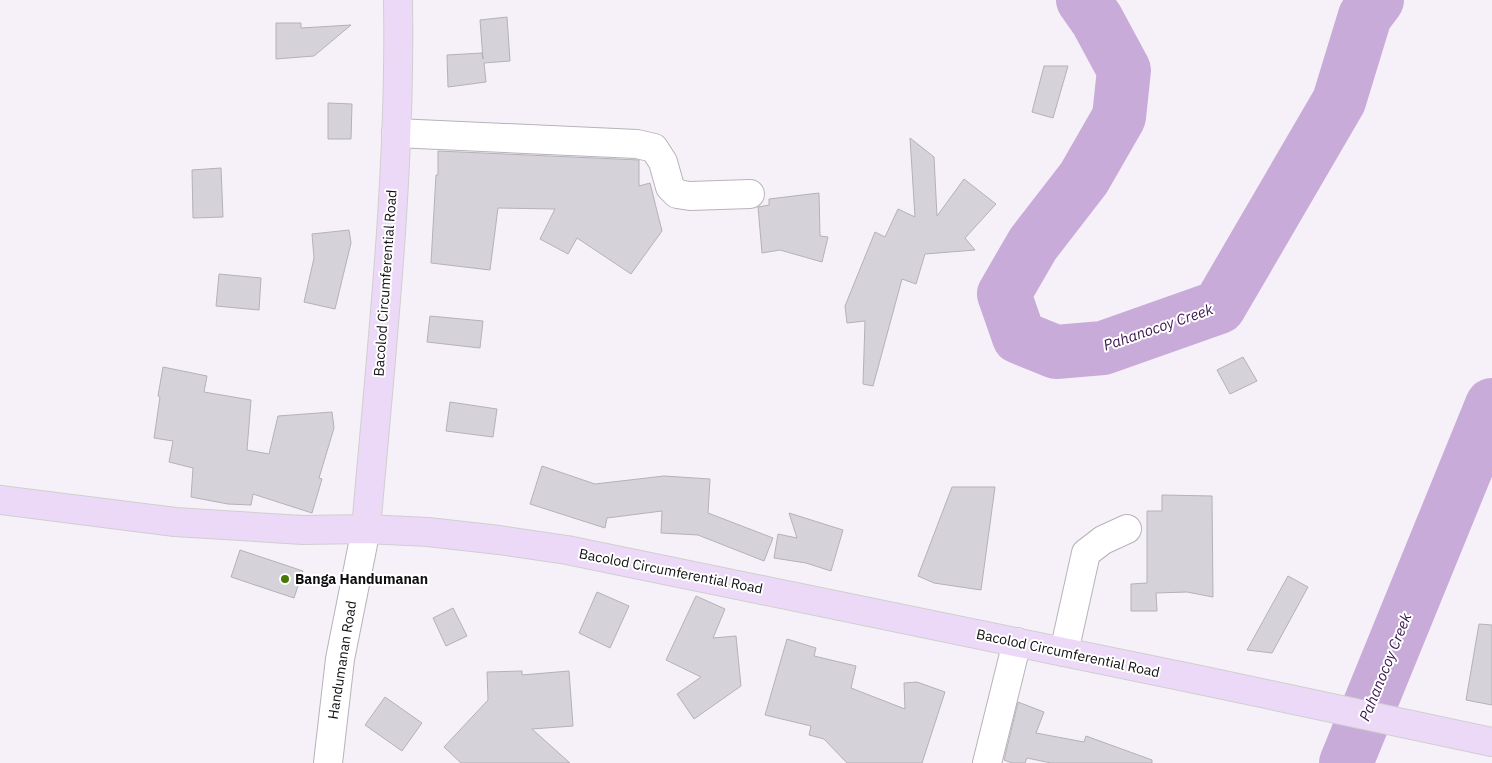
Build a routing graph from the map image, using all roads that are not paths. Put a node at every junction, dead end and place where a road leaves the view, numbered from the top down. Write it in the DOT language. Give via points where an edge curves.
graph roads {
  1 [pos="398,0"];
  2 [pos="396,132"];
  3 [pos="750,194"];
  4 [pos="0,500"];
  5 [pos="366,529"];
  6 [pos="1127,529"];
  7 [pos="1017,642"];
  8 [pos="1064,652"];
  9 [pos="1492,742"];
  10 [pos="328,763"];
  11 [pos="987,763"];
  1 -- 2 [label="main road, Bacolod Circumferential Road"];
  2 -- 3 [label="street" via="637,144 654,148 663,162 670,186 677,194"];
  2 -- 5 [label="main road, Bacolod Circumferential Road"];
  4 -- 5 [label="main road" via="175,522 303,530"];
  5 -- 7 [label="main road, Bacolod Circumferential Road" via="428,532 567,550"];
  5 -- 10 [label="street, Handumanan Road" via="340,659"];
  6 -- 8 [label="street" via="1103,540 1086,554"];
  7 -- 8 [label="main road, Bacolod Circumferential Road"];
  7 -- 11 [label="street"];
  8 -- 9 [label="main road, Bacolod Circumferential Road"];
}
